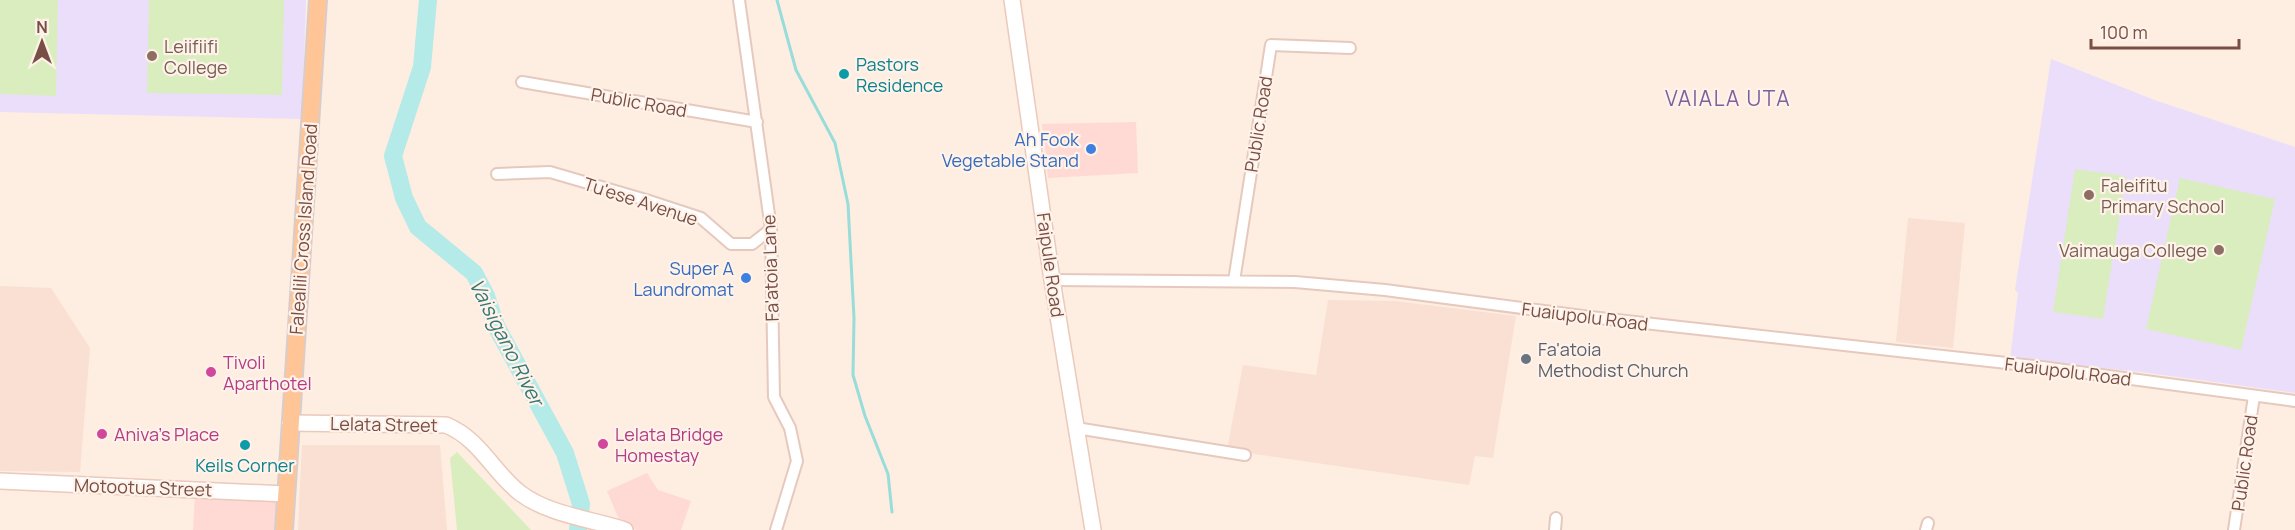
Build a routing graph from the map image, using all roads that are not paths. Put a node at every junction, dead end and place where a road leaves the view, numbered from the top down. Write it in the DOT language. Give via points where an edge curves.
graph roads {
  1 [pos="318,0"];
  2 [pos="739,0"];
  3 [pos="1012,0"];
  4 [pos="1350,48"];
  5 [pos="522,82"];
  6 [pos="757,122"];
  7 [pos="497,174"];
  8 [pos="771,229"];
  9 [pos="1052,280"];
  10 [pos="1234,281"];
  11 [pos="2254,396"];
  12 [pos="2295,401"];
  13 [pos="290,423"];
  14 [pos="1076,428"];
  15 [pos="1245,455"];
  16 [pos="0,481"];
  17 [pos="286,494"];
  18 [pos="1556,518"];
  19 [pos="284,530"];
  20 [pos="625,530"];
  21 [pos="776,530"];
  22 [pos="1093,530"];
  23 [pos="1555,530"];
  24 [pos="2234,530"];
  1 -- 13 [label="main road, Falealili Cross Island Road"];
  2 -- 6 [label="street, Fa'atoia Lane"];
  3 -- 9 [label="main road, Faipule Road"];
  4 -- 10 [label="street, Public Road" via="1271,45"];
  5 -- 6 [label="street, Public Road"];
  6 -- 8 [label="street, Fa'atoia Lane"];
  7 -- 8 [label="street, Tu'ese Avenue" via="550,172 646,200 701,218 731,244 752,244"];
  8 -- 21 [label="street, Fa'atoia Lane" via="774,397 790,428 797,461"];
  9 -- 10 [label="street, Fuaiupolu Road"];
  9 -- 14 [label="main road, Faipule Road"];
  10 -- 11 [label="street, Fuaiupolu Road" via="1385,290 2034,366"];
  11 -- 12 [label="street, Fuaiupolu Road"];
  11 -- 24 [label="street, Public Road"];
  13 -- 17 [label="main road, Falealili Cross Island Road"];
  13 -- 20 [label="main road, Lelata Street" via="446,425 478,447 520,493"];
  14 -- 15 [label="street"];
  14 -- 22 [label="main road, Faipule Road"];
  16 -- 17 [label="main road, Motootua Street"];
  17 -- 19 [label="main road, Falealili Cross Island Road"];
  18 -- 23 [label="street"];
}
